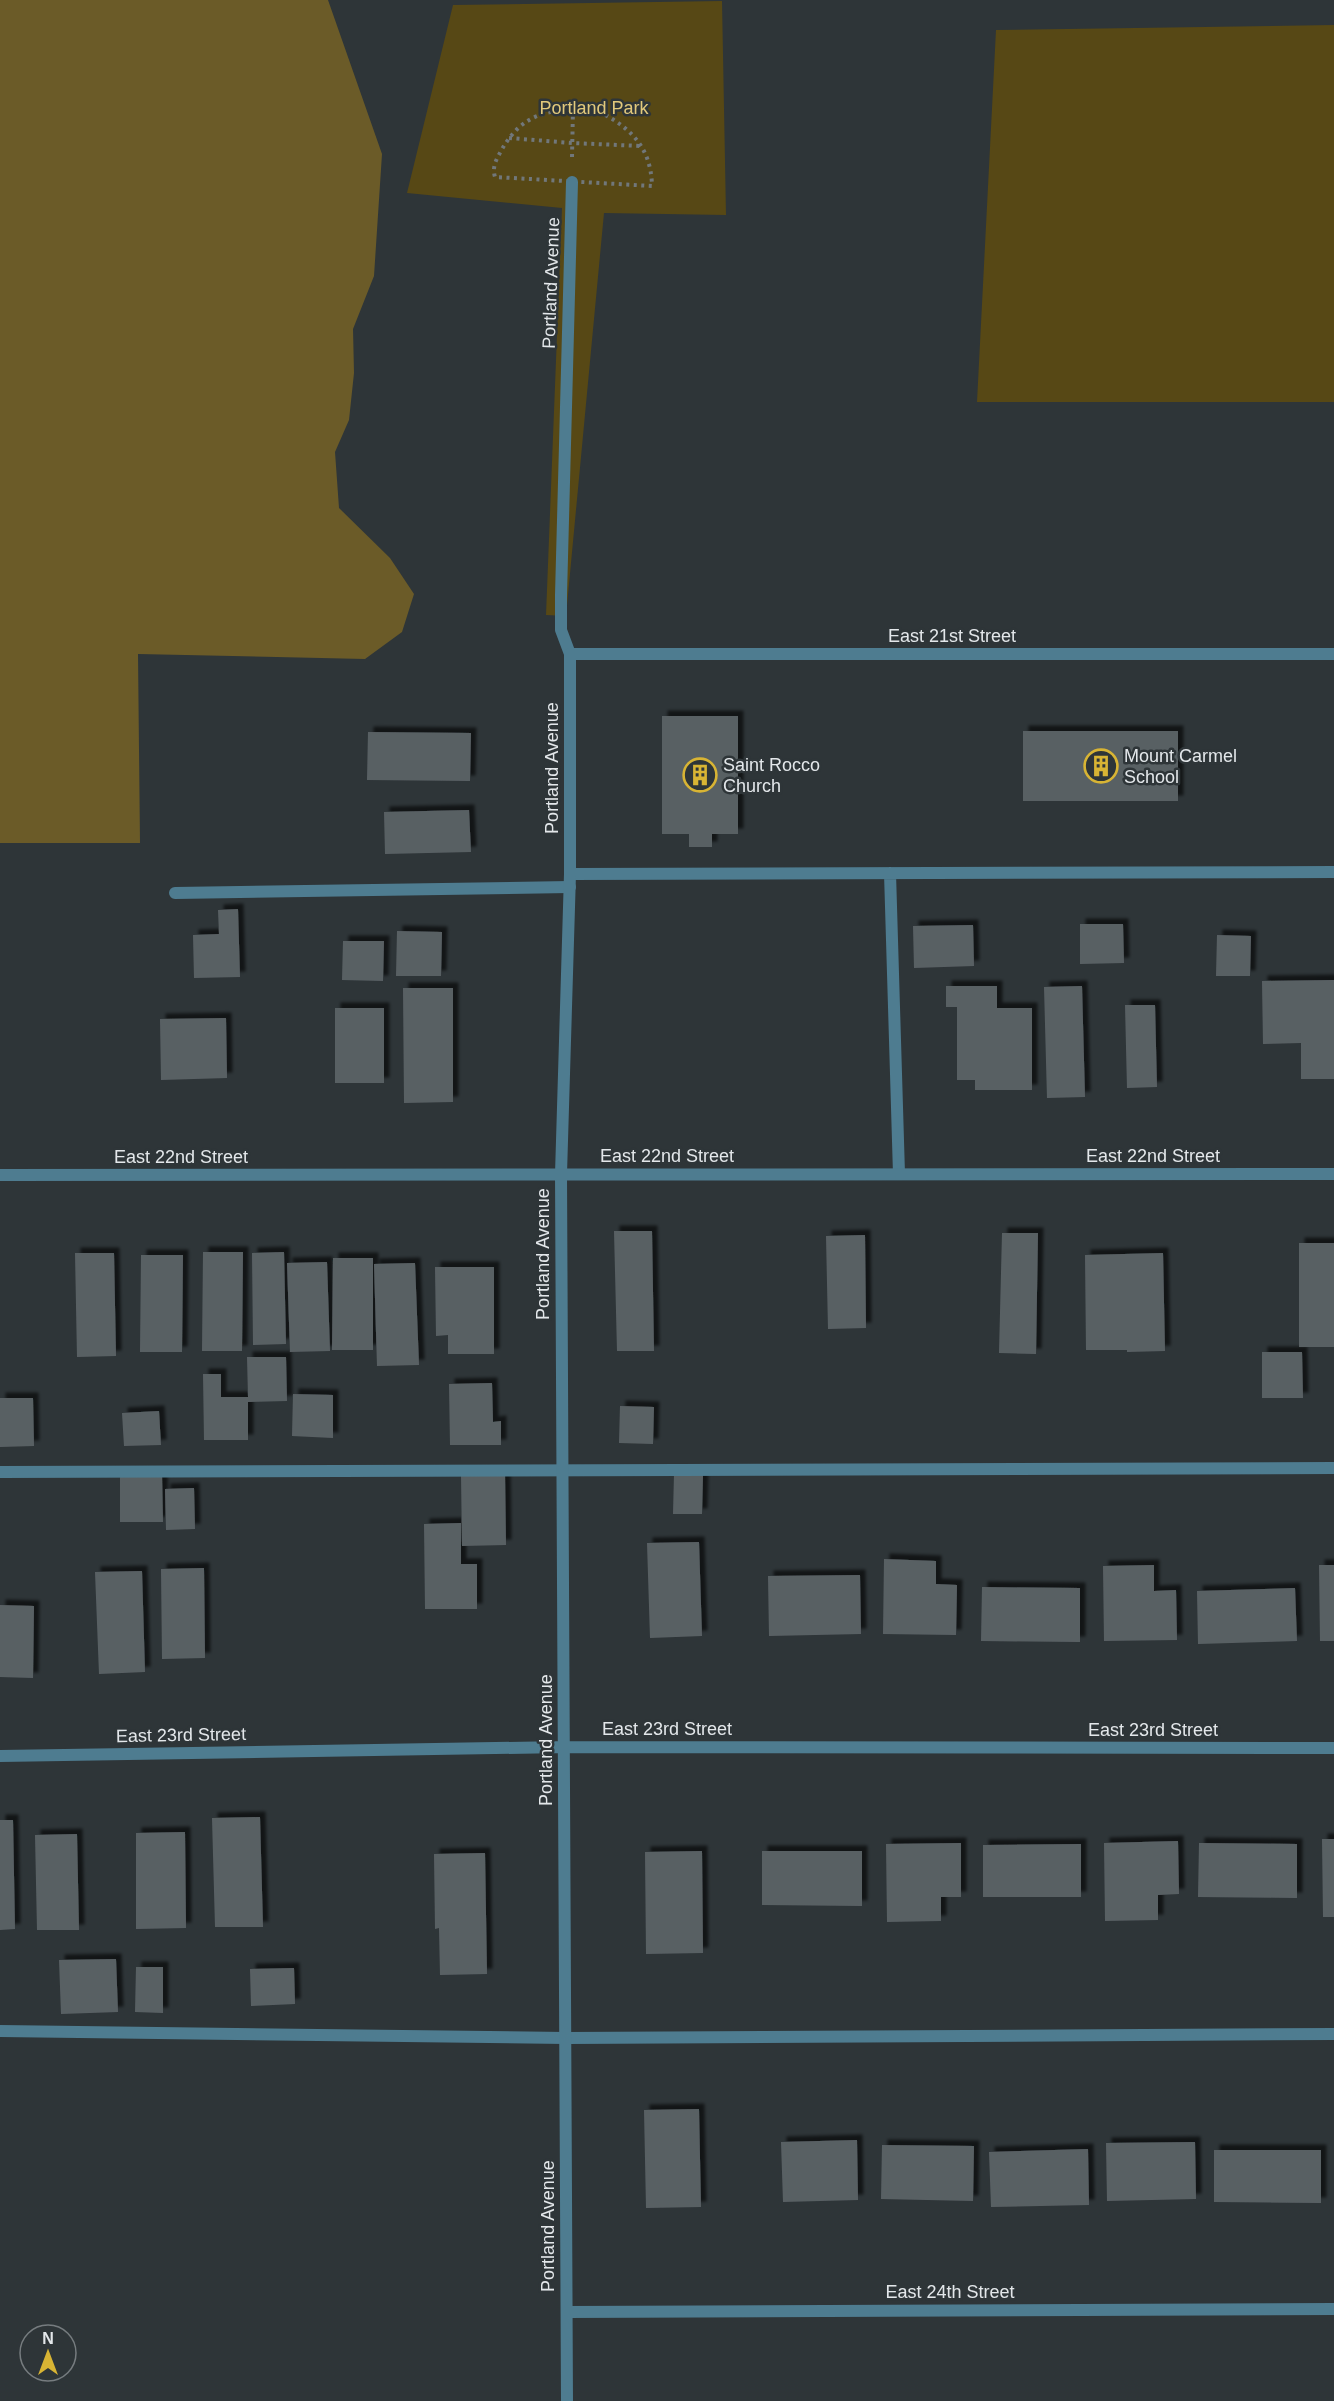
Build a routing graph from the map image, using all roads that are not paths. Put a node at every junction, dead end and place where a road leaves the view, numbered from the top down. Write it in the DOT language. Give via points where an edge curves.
graph roads {
  1 [pos="572,177"];
  2 [pos="570,654"];
  3 [pos="1334,654"];
  4 [pos="1334,872"];
  5 [pos="890,873"];
  6 [pos="570,874"];
  7 [pos="570,887"];
  8 [pos="175,893"];
  9 [pos="561,1174"];
  10 [pos="898,1174"];
  11 [pos="1334,1174"];
  12 [pos="0,1175"];
  13 [pos="1334,1468"];
  14 [pos="562,1470"];
  15 [pos="0,1472"];
  16 [pos="564,1747"];
  17 [pos="1334,1748"];
  18 [pos="0,1756"];
  19 [pos="0,2031"];
  20 [pos="1334,2034"];
  21 [pos="566,2038"];
  22 [pos="1334,2308"];
  23 [pos="567,2312"];
  24 [pos="567,2401"];
  1 -- 2 [label="street, Portland Avenue" via="561,595 561,630"];
  2 -- 3 [label="street, East 21st Street"];
  2 -- 6 [label="street, Portland Avenue"];
  4 -- 5 [label="street"];
  5 -- 6 [label="street"];
  5 -- 10 [label="street"];
  6 -- 7 [label="street, Portland Avenue"];
  7 -- 8 [label="street"];
  7 -- 9 [label="street, Portland Avenue"];
  9 -- 10 [label="street, East 22nd Street"];
  9 -- 12 [label="street, East 22nd Street"];
  9 -- 14 [label="street, Portland Avenue"];
  10 -- 11 [label="street, East 22nd Street"];
  13 -- 14 [label="street"];
  14 -- 15 [label="street"];
  14 -- 16 [label="street, Portland Avenue"];
  16 -- 17 [label="street, East 23rd Street"];
  16 -- 18 [label="street, East 23rd Street"];
  16 -- 21 [label="street, Portland Avenue"];
  19 -- 21 [label="street"];
  20 -- 21 [label="street"];
  21 -- 23 [label="street, Portland Avenue"];
  22 -- 23 [label="street, East 24th Street"];
  23 -- 24 [label="street, Portland Avenue"];
}
